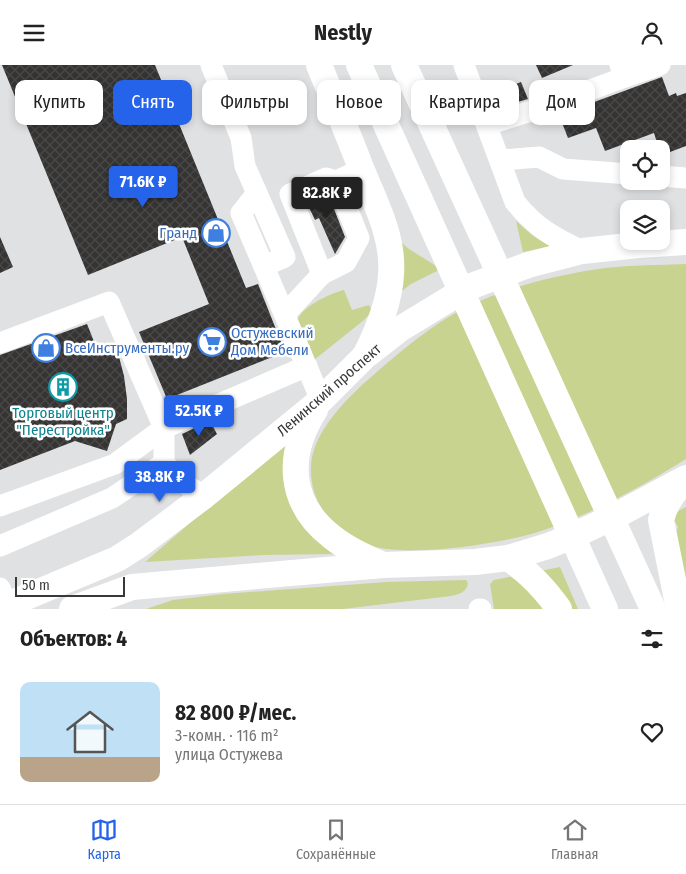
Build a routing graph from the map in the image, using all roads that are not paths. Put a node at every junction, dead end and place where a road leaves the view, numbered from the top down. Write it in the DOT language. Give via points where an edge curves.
graph roads {
  1 [pos="211,65"];
  2 [pos="319,65"];
  3 [pos="359,65"];
  4 [pos="404,65"];
  5 [pos="464,65"];
  6 [pos="660,65"];
  7 [pos="622,71"];
  8 [pos="519,114"];
  9 [pos="501,160"];
  10 [pos="362,169"];
  11 [pos="620,173"];
  12 [pos="670,177"];
  13 [pos="686,178"];
  14 [pos="336,181"];
  15 [pos="686,242"];
  16 [pos="582,251"];
  17 [pos="322,274"];
  18 [pos="284,314"];
  19 [pos="0,343"];
  20 [pos="364,357"];
  21 [pos="307,366"];
  22 [pos="321,400"];
  23 [pos="164,428"];
  24 [pos="164,463"];
  25 [pos="686,479"];
  26 [pos="204,496"];
  27 [pos="0,506"];
  28 [pos="0,546"];
  29 [pos="508,558"];
  30 [pos="382,565"];
  31 [pos="4,603"];
  32 [pos="72,609"];
  33 [pos="560,609"];
  34 [pos="605,609"];
  35 [pos="653,609"];
  36 [pos="680,609"];
  1 -- 18 [label="street" via="241,138 245,166 257,193 241,213"];
  2 -- 10 [label="main road"];
  3 -- 34 [label="main road"];
  4 -- 35 [label="main road"];
  5 -- 9 [label="street"];
  6 -- 7 [label="street"];
  7 -- 8 [label="street" via="546,106"];
  9 -- 11 [label="street" via="539,157 563,169"];
  9 -- 16 [label="street" via="515,202 526,215 549,235"];
  10 -- 14 [label="street"];
  10 -- 20 [label="main road" via="384,227 391,268 390,287 377,332"];
  12 -- 13 [label="street"];
  14 -- 17 [label="street" via="359,238 346,262"];
  14 -- 17 [label="street" via="326,178 290,194"];
  15 -- 16 [label="main road, Ленинский проспект"];
  16 -- 20 [label="main road, Ленинский проспект" via="528,265 469,287 400,329"];
  17 -- 18 [label="street"];
  18 -- 21 [label="street"];
  19 -- 23 [label="street" via="109,302"];
  20 -- 22 [label="main road, Ленинский проспект"];
  21 -- 22 [label="street"];
  21 -- 23 [label="street"];
  22 -- 26 [label="main road, Ленинский проспект"];
  22 -- 30 [label="main road" via="304,429 297,451 296,471 301,499 326,532"];
  23 -- 24 [label="street"];
  23 -- 27 [label="street" via="115,464"];
  24 -- 26 [label="street" via="182,482"];
  24 -- 28 [label="street" via="112,498"];
  25 -- 29 [label="main road" via="575,535"];
  25 -- 36 [label="main road" via="671,497 661,519"];
  26 -- 31 [label="main road, Ленинский проспект" via="116,559"];
  29 -- 30 [label="main road"];
  29 -- 33 [label="main road" via="522,567"];
  30 -- 32 [label="main road" via="132,587"];
}
